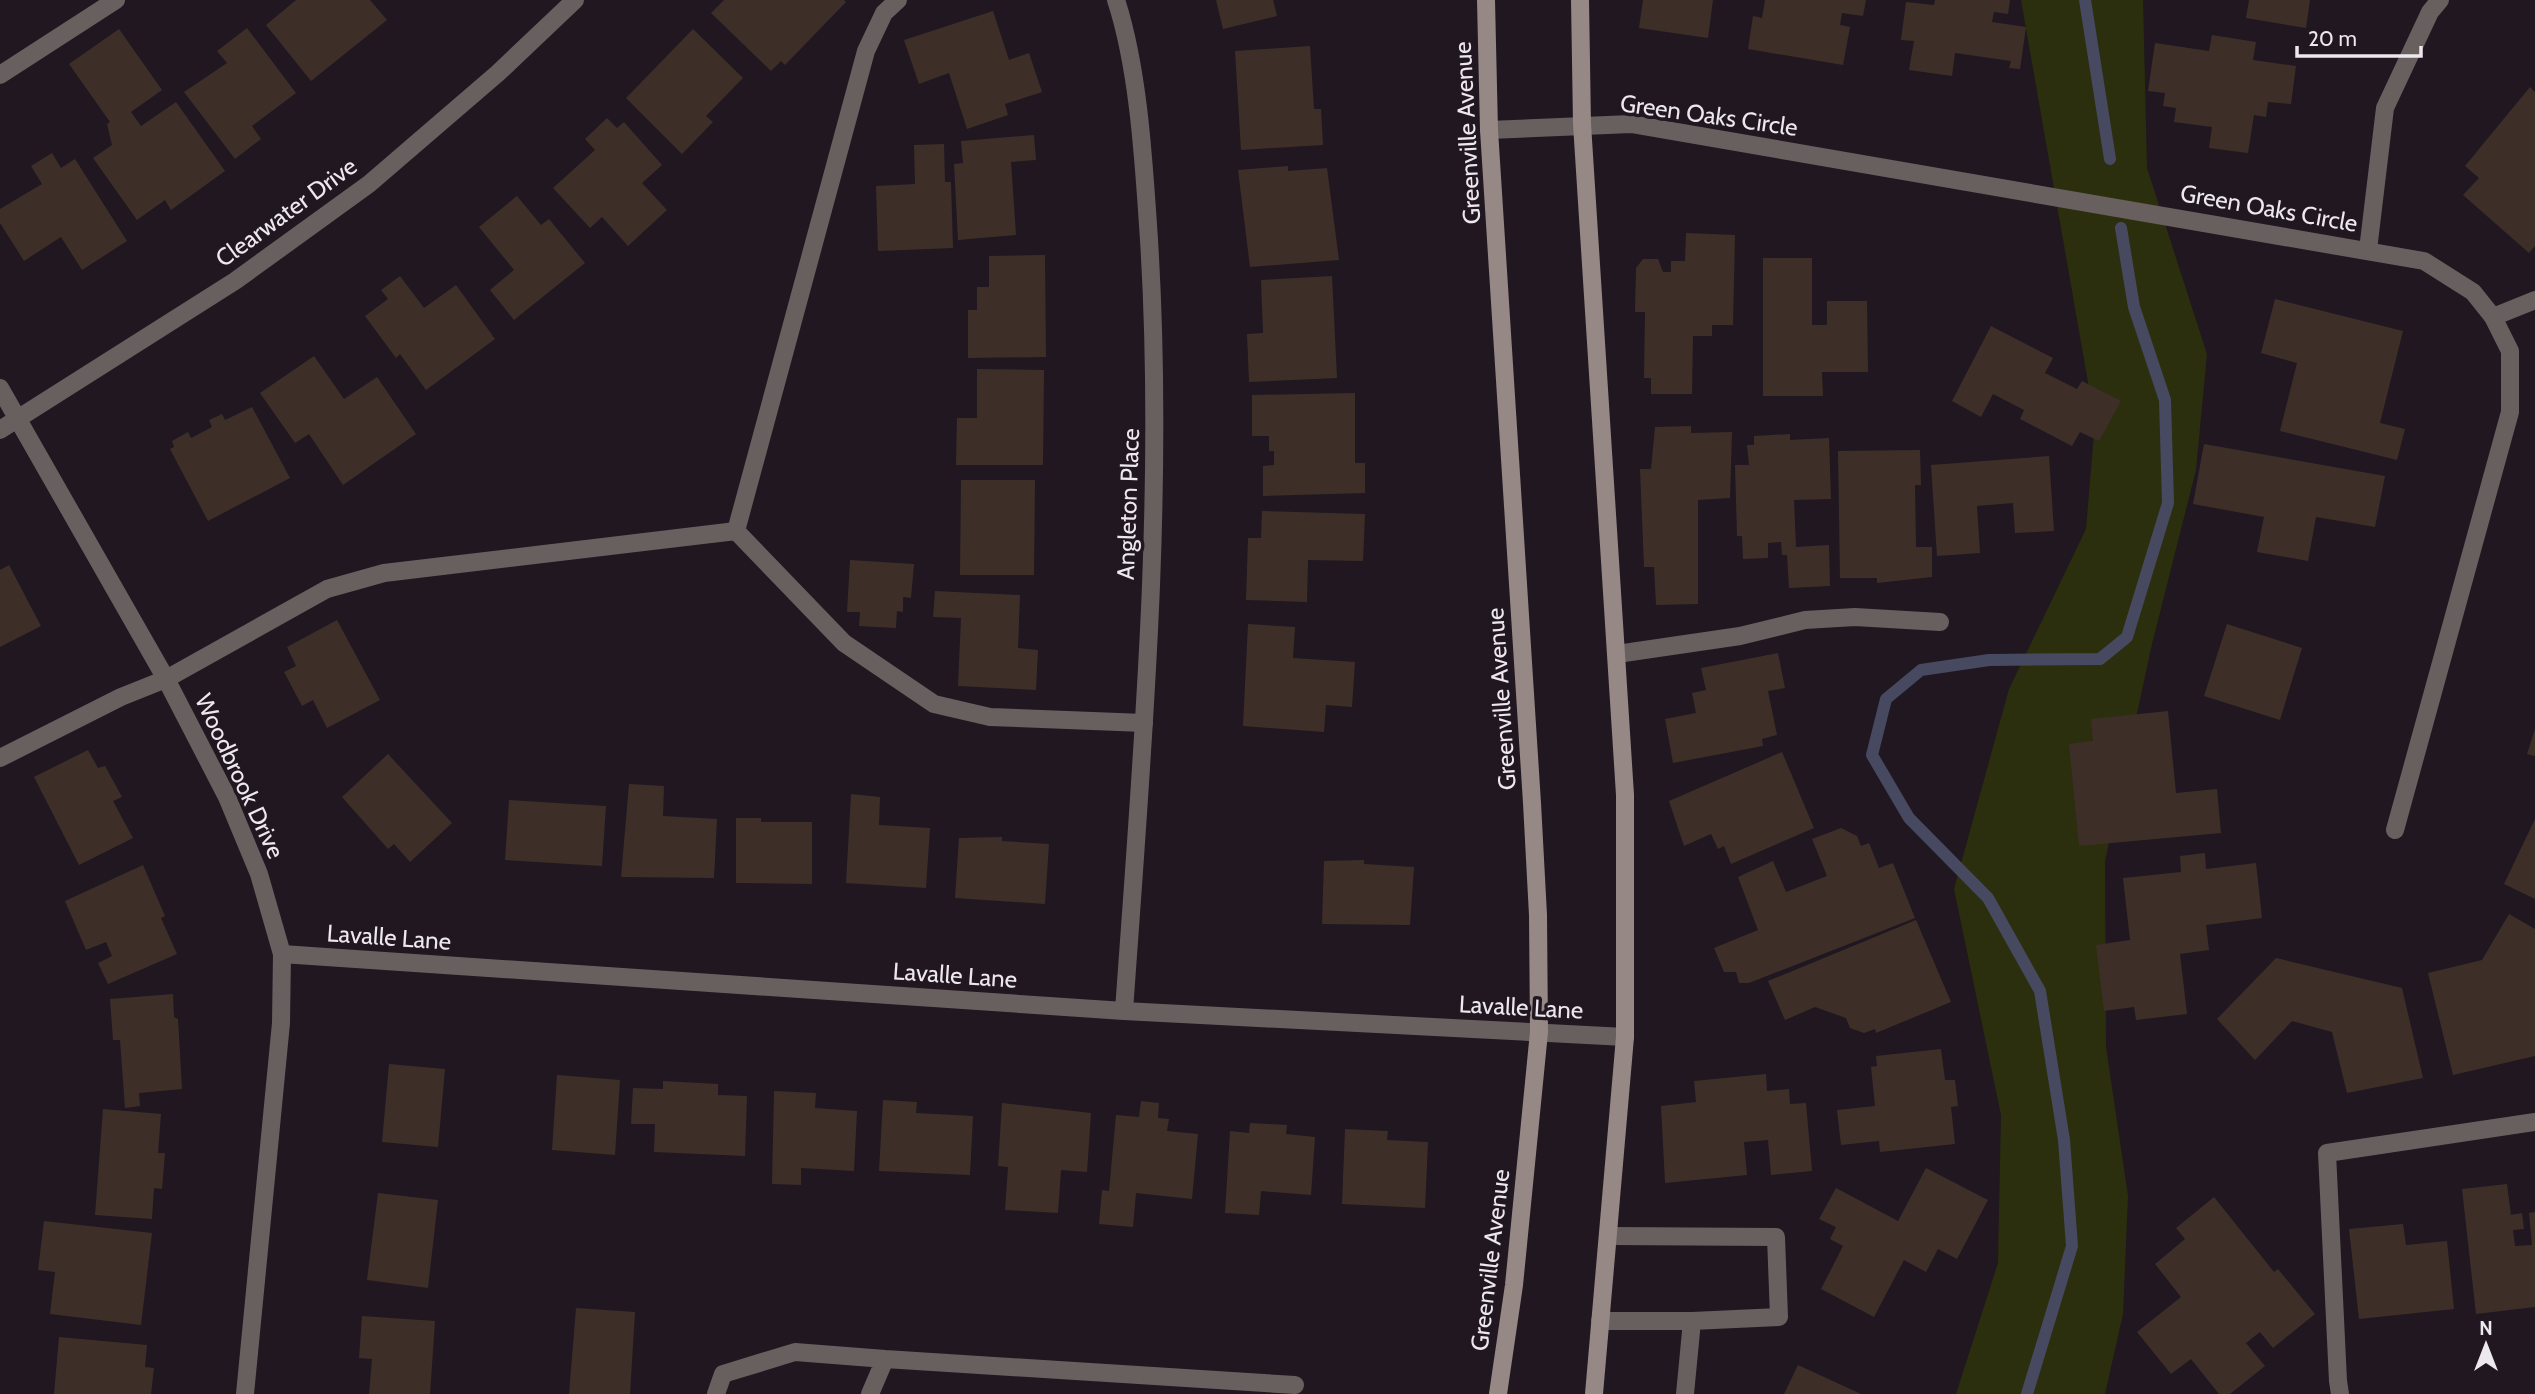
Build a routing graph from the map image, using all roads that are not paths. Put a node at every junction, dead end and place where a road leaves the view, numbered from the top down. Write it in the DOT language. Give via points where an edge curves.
graph roads {
  1 [pos="116,0"];
  2 [pos="575,0"];
  3 [pos="898,0"];
  4 [pos="1116,0"];
  5 [pos="1486,0"];
  6 [pos="1580,0"];
  7 [pos="2440,0"];
  8 [pos="0,75"];
  9 [pos="1582,124"];
  10 [pos="1489,130"];
  11 [pos="2368,250"];
  12 [pos="2535,300"];
  13 [pos="2493,317"];
  14 [pos="0,388"];
  15 [pos="19,420"];
  16 [pos="0,430"];
  17 [pos="736,531"];
  18 [pos="1940,622"];
  19 [pos="1617,654"];
  20 [pos="166,679"];
  21 [pos="1144,723"];
  22 [pos="0,758"];
  23 [pos="2395,830"];
  24 [pos="282,954"];
  25 [pos="1124,1011"];
  26 [pos="1539,1032"];
  27 [pos="1625,1037"];
  28 [pos="2535,1122"];
  29 [pos="1608,1236"];
  30 [pos="1600,1321"];
  31 [pos="1692,1321"];
  32 [pos="885,1359"];
  33 [pos="1295,1385"];
  34 [pos="245,1394"];
  35 [pos="716,1394"];
  36 [pos="870,1394"];
  37 [pos="1498,1394"];
  38 [pos="1594,1394"];
  39 [pos="1685,1394"];
  40 [pos="2340,1394"];
  1 -- 8 [label="street"];
  2 -- 15 [label="street, Clearwater Drive" via="369,184 236,281"];
  3 -- 17 [label="street" via="884,13 866,51"];
  4 -- 21 [label="street, Angleton Place" via="1133,78 1153,316 1155,457"];
  5 -- 10 [label="main road, Greenville Avenue"];
  6 -- 9 [label="main road"];
  7 -- 11 [label="street" via="2385,108"];
  9 -- 10 [label="street, Green Oaks Circle"];
  9 -- 11 [label="street, Green Oaks Circle" via="1631,124"];
  9 -- 19 [label="main road"];
  10 -- 26 [label="main road, Greenville Avenue" via="1532,803"];
  11 -- 13 [label="street, Green Oaks Circle" via="2424,261 2473,292"];
  12 -- 13 [label="street"];
  13 -- 23 [label="street, Green Oaks Circle" via="2510,351 2510,412"];
  14 -- 15 [label="street, Woodbrook Drive"];
  15 -- 16 [label="street, Clearwater Drive"];
  15 -- 20 [label="street, Woodbrook Drive"];
  17 -- 20 [label="street" via="384,573 327,589"];
  17 -- 21 [label="street" via="844,643 934,704 990,717"];
  18 -- 19 [label="street" via="1855,617 1805,620 1740,636"];
  19 -- 27 [label="main road" via="1625,795"];
  20 -- 22 [label="street"];
  20 -- 24 [label="street, Woodbrook Drive" via="238,823 259,874"];
  21 -- 25 [label="street, Angleton Place"];
  24 -- 25 [label="street, Lavalle Lane"];
  24 -- 34 [label="street, Woodbrook Drive" via="281,1023"];
  25 -- 26 [label="street, Lavalle Lane"];
  26 -- 27 [label="street, Lavalle Lane"];
  26 -- 37 [label="main road, Greenville Avenue" via="1514,1285"];
  27 -- 29 [label="main road"];
  28 -- 40 [label="street" via="2327,1153"];
  29 -- 30 [label="main road"];
  29 -- 31 [label="street" via="1776,1237 1779,1317"];
  30 -- 31 [label="street"];
  30 -- 38 [label="main road"];
  31 -- 39 [label="street"];
  32 -- 33 [label="street"];
  32 -- 35 [label="street" via="795,1352 723,1374"];
  32 -- 36 [label="street"];
}
